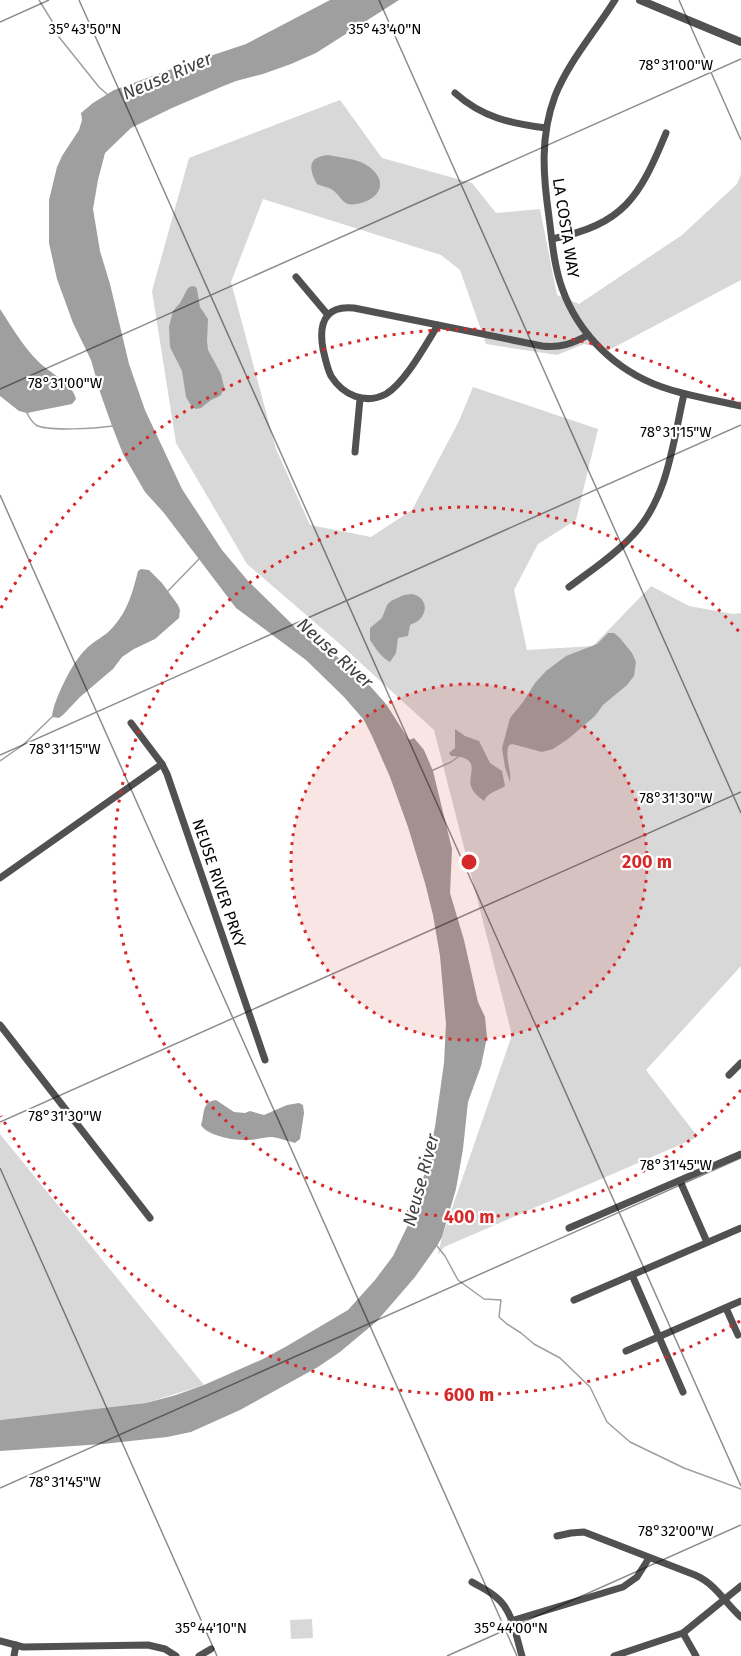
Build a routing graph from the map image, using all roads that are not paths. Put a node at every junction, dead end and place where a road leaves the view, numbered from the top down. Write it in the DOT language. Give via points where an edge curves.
graph roads {
  1 [pos="615,0"];
  2 [pos="640,0"];
  3 [pos="741,42"];
  4 [pos="455,93"];
  5 [pos="546,128"];
  6 [pos="666,133"];
  7 [pos="552,239"];
  8 [pos="296,277"];
  9 [pos="328,315"];
  10 [pos="438,325"];
  11 [pos="588,335"];
  12 [pos="684,394"];
  13 [pos="360,399"];
  14 [pos="741,406"];
  15 [pos="355,452"];
  16 [pos="569,587"];
  17 [pos="131,723"];
  18 [pos="162,764"];
  19 [pos="0,878"];
  20 [pos="0,1025"];
  21 [pos="265,1060"];
  22 [pos="741,1063"];
  23 [pos="729,1075"];
  24 [pos="741,1154"];
  25 [pos="680,1180"];
  26 [pos="150,1218"];
  27 [pos="569,1228"];
  28 [pos="741,1228"];
  29 [pos="707,1242"];
  30 [pos="632,1275"];
  31 [pos="574,1300"];
  32 [pos="741,1301"];
  33 [pos="726,1308"];
  34 [pos="738,1335"];
  35 [pos="659,1337"];
  36 [pos="626,1351"];
  37 [pos="683,1392"];
  38 [pos="557,1536"];
  39 [pos="649,1558"];
  40 [pos="472,1582"];
  41 [pos="741,1586"];
  42 [pos="725,1600"];
  43 [pos="741,1617"];
  44 [pos="511,1621"];
  45 [pos="683,1633"];
  46 [pos="0,1641"];
  47 [pos="16,1645"];
  48 [pos="82,1646"];
  49 [pos="211,1649"];
  50 [pos="14,1656"];
  51 [pos="83,1656"];
  52 [pos="176,1656"];
  53 [pos="199,1656"];
  54 [pos="522,1656"];
  55 [pos="614,1656"];
  56 [pos="696,1656"];
  1 -- 5 [label="street, LA COSTA WAY" via="566,73"];
  2 -- 3 [label="street"];
  4 -- 5 [label="street" via="492,117"];
  5 -- 7 [label="street, LA COSTA WAY" via="543,174"];
  6 -- 7 [label="street" via="642,186 619,211 591,228"];
  7 -- 11 [label="street, LA COSTA WAY" via="562,290"];
  8 -- 9 [label="street"];
  9 -- 10 [label="street" via="339,308 354,308"];
  9 -- 13 [label="street" via="321,333 328,370 343,390"];
  10 -- 11 [label="street" via="552,347 571,344"];
  10 -- 13 [label="street" via="392,389 378,397"];
  11 -- 12 [label="street, LA COSTA WAY" via="634,375"];
  12 -- 14 [label="street, LA COSTA WAY"];
  12 -- 16 [label="street" via="654,508 626,543"];
  13 -- 15 [label="street"];
  17 -- 18 [label="street, NEUSE RIVER PRKY"];
  18 -- 19 [label="street"];
  18 -- 21 [label="street, NEUSE RIVER PRKY"];
  20 -- 26 [label="street"];
  22 -- 23 [label="street"];
  24 -- 25 [label="street"];
  25 -- 27 [label="street"];
  25 -- 29 [label="street"];
  28 -- 29 [label="street"];
  29 -- 30 [label="street"];
  30 -- 31 [label="street"];
  30 -- 35 [label="street"];
  32 -- 33 [label="street"];
  33 -- 34 [label="street"];
  33 -- 35 [label="street"];
  35 -- 36 [label="street"];
  35 -- 37 [label="street"];
  38 -- 39 [label="street" via="584,1532"];
  39 -- 42 [label="street" via="706,1580"];
  39 -- 44 [label="street" via="638,1577 623,1587"];
  40 -- 44 [label="street" via="497,1597"];
  41 -- 42 [label="street"];
  42 -- 43 [label="street"];
  42 -- 45 [label="street"];
  44 -- 54 [label="street"];
  45 -- 55 [label="street"];
  45 -- 56 [label="street"];
  46 -- 47 [label="street"];
  47 -- 48 [label="street"];
  47 -- 50 [label="street"];
  48 -- 51 [label="street"];
  48 -- 52 [label="street" via="148,1645"];
  49 -- 53 [label="street"];
}
